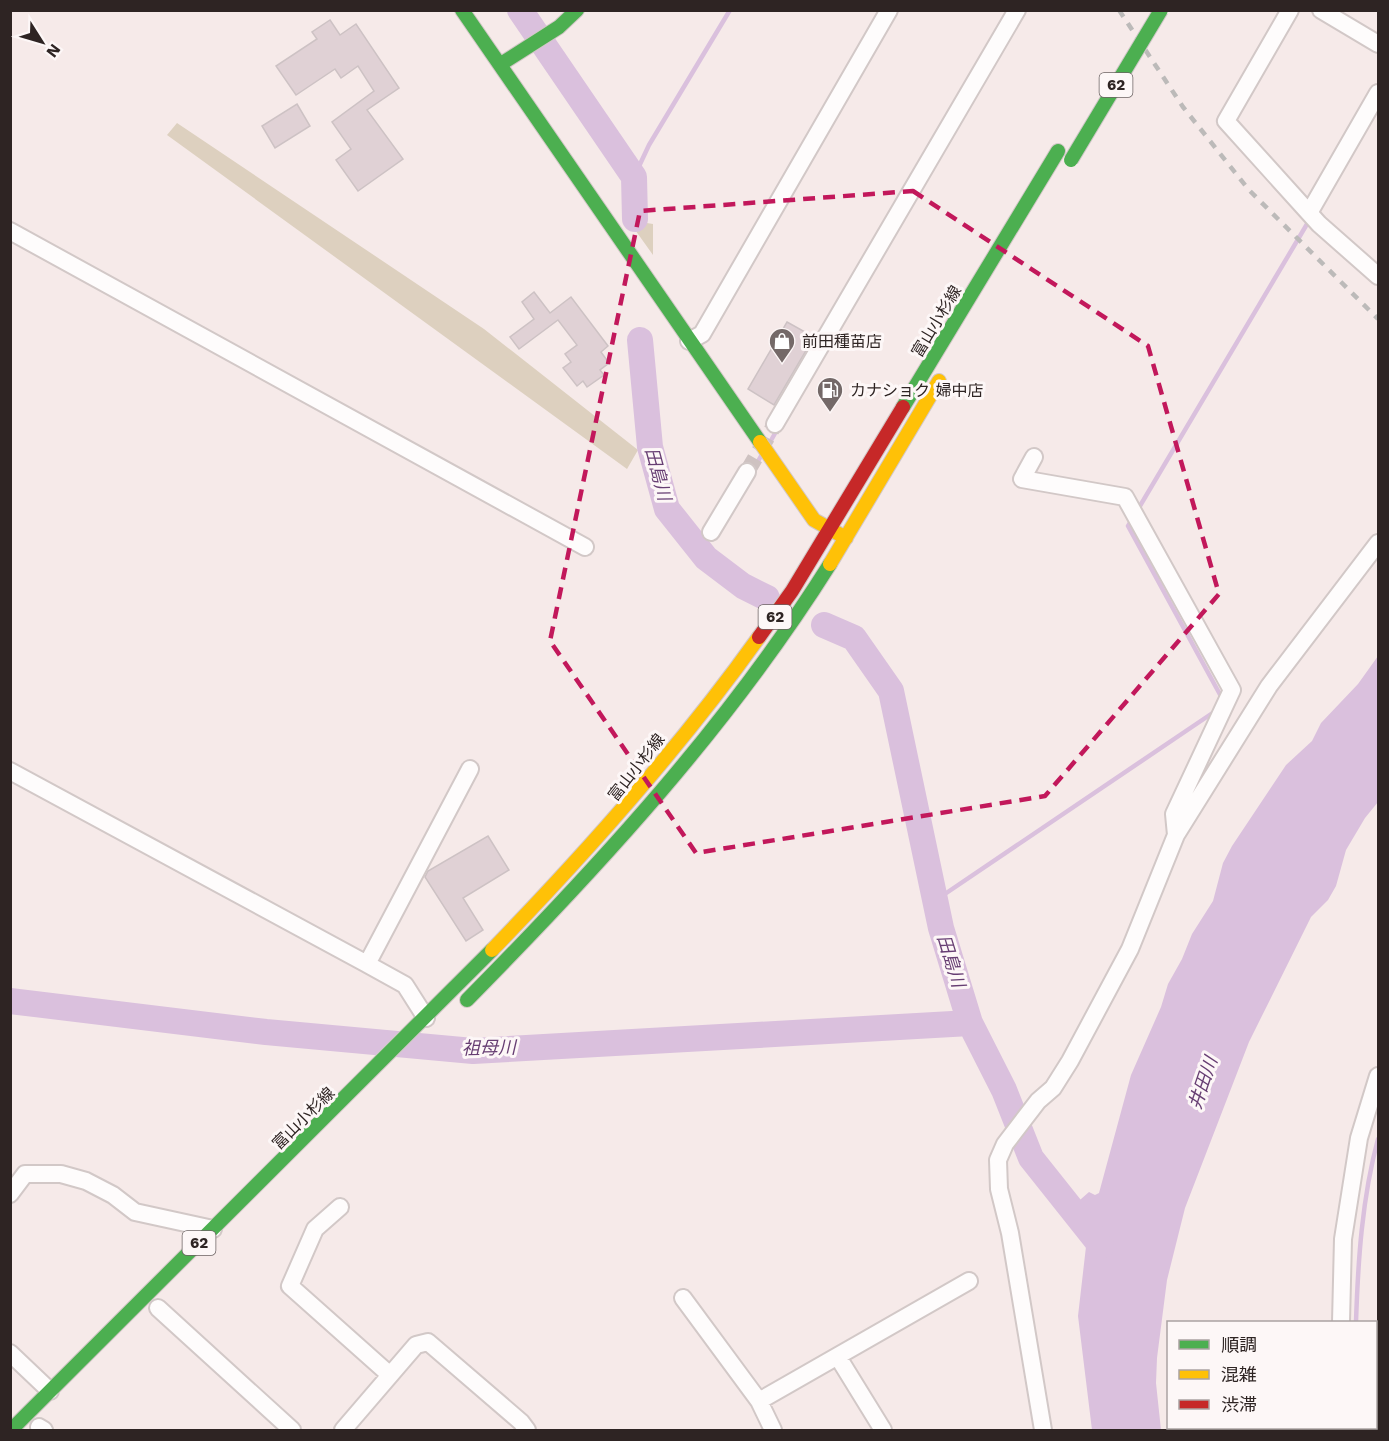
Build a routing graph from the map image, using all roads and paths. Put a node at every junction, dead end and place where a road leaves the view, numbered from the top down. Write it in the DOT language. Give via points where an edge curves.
graph roads {
  1 [pos="462,10"];
  2 [pos="577,10"];
  3 [pos="889,10"];
  4 [pos="1161,10"];
  5 [pos="1290,10"];
  6 [pos="1321,10"];
  7 [pos="1017,11"];
  8 [pos="1378,44"];
  9 [pos="501,64"];
  10 [pos="1378,93"];
  11 [pos="1061,146"];
  12 [pos="1068,165"];
  13 [pos="1309,213"];
  14 [pos="10,231"];
  15 [pos="1378,276"];
  16 [pos="689,341"];
  17 [pos="949,365"];
  18 [pos="776,424"];
  19 [pos="1034,457"];
  20 [pos="747,472"];
  21 [pos="829,529"];
  22 [pos="711,532"];
  23 [pos="846,538"];
  24 [pos="1378,543"];
  25 [pos="585,546"];
  26 [pos="470,769"];
  27 [pos="10,771"];
  28 [pos="1176,836"];
  29 [pos="367,964"];
  30 [pos="453,1014"];
  31 [pos="421,1023"];
  32 [pos="1378,1076"];
  33 [pos="12,1188"];
  34 [pos="340,1207"];
  35 [pos="213,1229"];
  36 [pos="969,1281"];
  37 [pos="683,1298"];
  38 [pos="158,1307"];
  39 [pos="1341,1321"];
  40 [pos="10,1353"];
  41 [pos="837,1357"];
  42 [pos="390,1375"];
  43 [pos="50,1391"];
  44 [pos="759,1401"];
  45 [pos="11,1431"];
  46 [pos="292,1431"];
  47 [pos="343,1431"];
  48 [pos="527,1431"];
  49 [pos="773,1431"];
  50 [pos="883,1431"];
  51 [pos="1043,1431"];
  1 -- 9 [label="main road"];
  2 -- 9 [label="main road"];
  3 -- 16 [label="street" via="702,334"];
  4 -- 12 [label="main road, 62, bridge"];
  5 -- 13 [label="street" via="1226,121"];
  6 -- 8 [label="street"];
  7 -- 18 [label="street"];
  9 -- 16 [label="main road"];
  10 -- 13 [label="street"];
  11 -- 21 [label="main road, 富山小杉線 / 62"];
  13 -- 15 [label="street"];
  14 -- 25 [label="street"];
  16 -- 21 [label="main road" via="814,520"];
  17 -- 23 [label="main road, 富山小杉線 / 62"];
  19 -- 28 [label="street" via="1022,479 1125,497 1232,690 1174,814"];
  20 -- 22 [label="street"];
  21 -- 23 [label="main road"];
  21 -- 31 [label="main road, 富山小杉線 / 62" via="763,634 620,814"];
  23 -- 30 [label="main road, 富山小杉線 / 62" via="776,645 676,777 578,889"];
  24 -- 28 [label="street" via="1269,686"];
  26 -- 29 [label="street"];
  27 -- 29 [label="street"];
  28 -- 51 [label="street" via="1130,949 1070,1061 1053,1088 1005,1144 998,1160 999,1189"];
  29 -- 31 [label="street" via="405,985"];
  31 -- 35 [label="main road, 富山小杉線 / 62"];
  32 -- 39 [label="street" via="1359,1138 1343,1239"];
  33 -- 35 [label="street" via="25,1174 61,1174 86,1181 135,1212"];
  34 -- 42 [label="street" via="315,1229 290,1286"];
  35 -- 43 [label="main road, 富山小杉線 / 62"];
  36 -- 41 [label="street"];
  37 -- 44 [label="street"];
  38 -- 46 [label="street"];
  40 -- 43 [label="street"];
  41 -- 44 [label="street"];
  41 -- 50 [label="street"];
  42 -- 47 [label="street"];
  42 -- 48 [label="street" via="416,1345 428,1342"];
  43 -- 45 [label="main road, 富山小杉線 / 62"];
  44 -- 49 [label="street"];
}
